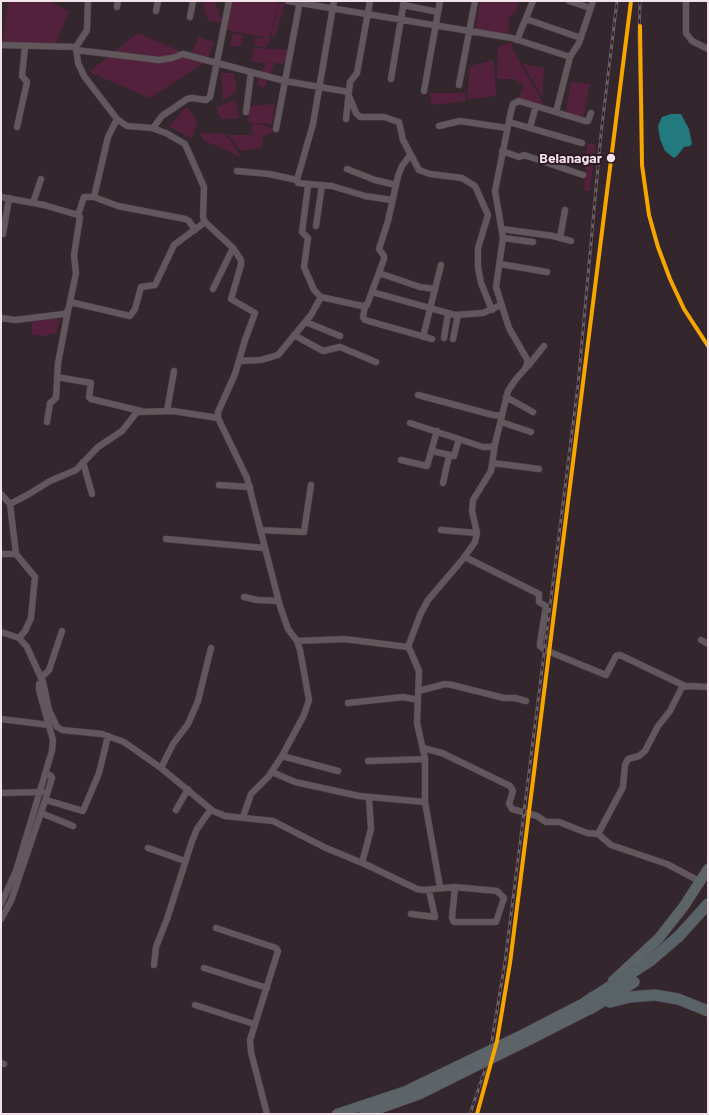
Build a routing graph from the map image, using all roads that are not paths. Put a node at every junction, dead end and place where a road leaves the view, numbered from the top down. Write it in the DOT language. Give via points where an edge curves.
graph roads {
  1 [pos="88,1"];
  2 [pos="158,1"];
  3 [pos="193,1"];
  4 [pos="229,1"];
  5 [pos="288,1"];
  6 [pos="334,1"];
  7 [pos="370,1"];
  8 [pos="440,1"];
  9 [pos="475,1"];
  10 [pos="533,1"];
  11 [pos="569,1"];
  12 [pos="593,1"];
  13 [pos="686,1"];
  14 [pos="300,2"];
  15 [pos="404,3"];
  16 [pos="590,8"];
  17 [pos="333,10"];
  18 [pos="156,11"];
  19 [pos="438,12"];
  20 [pos="367,15"];
  21 [pos="190,17"];
  22 [pos="526,19"];
  23 [pos="400,20"];
  24 [pos="435,26"];
  25 [pos="470,32"];
  26 [pos="581,38"];
  27 [pos="518,40"];
  28 [pos="1,45"];
  29 [pos="26,46"];
  30 [pos="76,49"];
  31 [pos="708,49"];
  32 [pos="570,57"];
  33 [pos="216,64"];
  34 [pos="251,73"];
  35 [pos="391,79"];
  36 [pos="285,81"];
  37 [pos="459,85"];
  38 [pos="319,87"];
  39 [pos="424,91"];
  40 [pos="349,94"];
  41 [pos="536,106"];
  42 [pos="246,112"];
  43 [pos="556,112"];
  44 [pos="591,113"];
  45 [pos="117,119"];
  46 [pos="346,119"];
  47 [pos="508,125"];
  48 [pos="439,126"];
  49 [pos="18,127"];
  50 [pos="530,127"];
  51 [pos="153,128"];
  52 [pos="276,128"];
  53 [pos="582,143"];
  54 [pos="502,151"];
  55 [pos="410,156"];
  56 [pos="237,170"];
  57 [pos="346,170"];
  58 [pos="583,175"];
  59 [pos="41,178"];
  60 [pos="296,180"];
  61 [pos="308,184"];
  62 [pos="322,185"];
  63 [pos="396,185"];
  64 [pos="1,197"];
  65 [pos="94,197"];
  66 [pos="9,198"];
  67 [pos="392,201"];
  68 [pos="34,203"];
  69 [pos="565,210"];
  70 [pos="78,215"];
  71 [pos="205,222"];
  72 [pos="316,226"];
  73 [pos="502,229"];
  74 [pos="195,230"];
  75 [pos="4,234"];
  76 [pos="503,238"];
  77 [pos="560,238"];
  78 [pos="571,241"];
  79 [pos="533,242"];
  80 [pos="233,248"];
  81 [pos="500,264"];
  82 [pos="441,265"];
  83 [pos="547,272"];
  84 [pos="379,273"];
  85 [pos="213,289"];
  86 [pos="434,289"];
  87 [pos="372,292"];
  88 [pos="321,297"];
  89 [pos="70,302"];
  90 [pos="365,306"];
  91 [pos="497,307"];
  92 [pos="429,309"];
  93 [pos="68,311"];
  94 [pos="448,314"];
  95 [pos="458,315"];
  96 [pos="1,318"];
  97 [pos="306,322"];
  98 [pos="294,336"];
  99 [pos="340,336"];
  100 [pos="423,337"];
  101 [pos="444,338"];
  102 [pos="432,339"];
  103 [pos="453,339"];
  104 [pos="544,346"];
  105 [pos="239,361"];
  106 [pos="376,362"];
  107 [pos="528,366"];
  108 [pos="174,371"];
  109 [pos="57,376"];
  110 [pos="418,395"];
  111 [pos="506,397"];
  112 [pos="167,410"];
  113 [pos="141,411"];
  114 [pos="533,412"];
  115 [pos="499,417"];
  116 [pos="218,418"];
  117 [pos="48,422"];
  118 [pos="410,423"];
  119 [pos="436,432"];
  120 [pos="531,432"];
  121 [pos="459,439"];
  122 [pos="491,446"];
  123 [pos="432,451"];
  124 [pos="449,456"];
  125 [pos="401,460"];
  126 [pos="83,462"];
  127 [pos="493,463"];
  128 [pos="538,469"];
  129 [pos="443,483"];
  130 [pos="218,485"];
  131 [pos="311,485"];
  132 [pos="250,487"];
  133 [pos="1,494"];
  134 [pos="92,494"];
  135 [pos="10,504"];
  136 [pos="260,530"];
  137 [pos="442,530"];
  138 [pos="475,533"];
  139 [pos="166,539"];
  140 [pos="264,548"];
  141 [pos="1,554"];
  142 [pos="16,554"];
  143 [pos="465,557"];
  144 [pos="244,597"];
  145 [pos="278,601"];
  146 [pos="62,631"];
  147 [pos="1,632"];
  148 [pos="19,638"];
  149 [pos="701,640"];
  150 [pos="297,641"];
  151 [pos="708,644"];
  152 [pos="405,647"];
  153 [pos="211,648"];
  154 [pos="42,680"];
  155 [pos="685,686"];
  156 [pos="708,687"];
  157 [pos="418,691"];
  158 [pos="413,698"];
  159 [pos="526,701"];
  160 [pos="348,703"];
  161 [pos="1,719"];
  162 [pos="48,725"];
  163 [pos="108,736"];
  164 [pos="423,748"];
  165 [pos="282,756"];
  166 [pos="422,759"];
  167 [pos="368,761"];
  168 [pos="161,768"];
  169 [pos="338,771"];
  170 [pos="272,772"];
  171 [pos="45,773"];
  172 [pos="188,789"];
  173 [pos="40,792"];
  174 [pos="48,792"];
  175 [pos="1,793"];
  176 [pos="369,798"];
  177 [pos="46,800"];
  178 [pos="421,802"];
  179 [pos="211,809"];
  180 [pos="176,810"];
  181 [pos="40,813"];
  182 [pos="243,817"];
  183 [pos="73,826"];
  184 [pos="598,834"];
  185 [pos="148,848"];
  186 [pos="185,861"];
  187 [pos="362,863"];
  188 [pos="708,869"];
  189 [pos="701,882"];
  190 [pos="455,887"];
  191 [pos="435,889"];
  192 [pos="1,904"];
  193 [pos="708,904"];
  194 [pos="411,914"];
  195 [pos="708,914"];
  196 [pos="1,919"];
  197 [pos="216,928"];
  198 [pos="154,965"];
  199 [pos="204,968"];
  200 [pos="267,988"];
  201 [pos="195,1005"];
  202 [pos="588,1006"];
  203 [pos="708,1011"];
  204 [pos="254,1024"];
  205 [pos="469,1065"];
  206 [pos="267,1114"];
  207 [pos="337,1114"];
  208 [pos="364,1114"];
  1 -- 30 [label="street" via="87,30"];
  2 -- 18 [label="street"];
  3 -- 21 [label="street"];
  4 -- 33 [label="street"];
  5 -- 14 [label="street"];
  6 -- 17 [label="street"];
  7 -- 20 [label="street"];
  8 -- 19 [label="street"];
  9 -- 25 [label="street"];
  10 -- 22 [label="street"];
  11 -- 16 [label="street"];
  12 -- 16 [label="street"];
  13 -- 31 [label="street" via="686,33 692,41"];
  14 -- 17 [label="street"];
  14 -- 36 [label="street"];
  15 -- 19 [label="street"];
  15 -- 23 [label="street"];
  16 -- 26 [label="street"];
  17 -- 20 [label="street"];
  17 -- 38 [label="street"];
  19 -- 24 [label="street"];
  20 -- 23 [label="street"];
  20 -- 40 [label="street" via="358,73 351,79"];
  22 -- 26 [label="street"];
  22 -- 27 [label="street"];
  23 -- 24 [label="street"];
  23 -- 35 [label="street"];
  24 -- 25 [label="street"];
  24 -- 39 [label="street"];
  25 -- 27 [label="street"];
  25 -- 37 [label="street"];
  26 -- 32 [label="street"];
  27 -- 32 [label="street"];
  28 -- 29 [label="street"];
  29 -- 30 [label="street"];
  29 -- 49 [label="street" via="22,76 27,82"];
  30 -- 33 [label="street" via="159,60 183,54"];
  30 -- 45 [label="street" via="78,63 84,76"];
  32 -- 43 [label="street"];
  33 -- 34 [label="street"];
  33 -- 51 [label="street" via="209,100 187,99 162,116"];
  34 -- 36 [label="street"];
  34 -- 42 [label="street"];
  36 -- 38 [label="street"];
  36 -- 52 [label="street"];
  38 -- 40 [label="street"];
  38 -- 60 [label="street" via="313,124"];
  40 -- 46 [label="street"];
  40 -- 55 [label="street" via="360,117 384,117 399,122 401,136"];
  41 -- 43 [label="street"];
  41 -- 47 [label="street" via="516,102 513,104"];
  41 -- 50 [label="street"];
  43 -- 44 [label="street" via="588,122"];
  45 -- 51 [label="street" via="131,127"];
  45 -- 65 [label="street" via="108,137"];
  47 -- 48 [label="street" via="460,121"];
  47 -- 50 [label="street"];
  47 -- 54 [label="street"];
  50 -- 53 [label="street"];
  51 -- 71 [label="street" via="181,140 187,149 204,187"];
  54 -- 58 [label="street" via="519,157 524,154"];
  54 -- 73 [label="street" via="495,191"];
  55 -- 63 [label="street" via="402,166"];
  55 -- 91 [label="street" via="424,172 471,182 486,207 488,215 478,248 478,267 481,283"];
  56 -- 60 [label="street"];
  57 -- 63 [label="street"];
  59 -- 68 [label="street"];
  60 -- 61 [label="street" via="298,183"];
  61 -- 62 [label="street"];
  61 -- 88 [label="street" via="302,232 308,238 304,267 314,290"];
  62 -- 67 [label="street"];
  62 -- 72 [label="street"];
  63 -- 67 [label="street"];
  64 -- 66 [label="street"];
  65 -- 70 [label="street" via="84,197"];
  65 -- 74 [label="street" via="118,206 185,219"];
  66 -- 68 [label="street"];
  66 -- 75 [label="street"];
  67 -- 84 [label="street" via="390,217 379,249 384,256"];
  68 -- 70 [label="street"];
  69 -- 77 [label="street"];
  70 -- 89 [label="street" via="80,220 74,255 76,273"];
  71 -- 74 [label="street"];
  71 -- 80 [label="street"];
  73 -- 76 [label="street"];
  73 -- 77 [label="street"];
  74 -- 89 [label="street" via="174,245 155,285 141,287 135,309 130,316"];
  76 -- 79 [label="street"];
  76 -- 81 [label="street"];
  77 -- 78 [label="street"];
  80 -- 85 [label="street"];
  80 -- 105 [label="street" via="240,257 241,266 231,299 256,313"];
  81 -- 83 [label="street"];
  81 -- 91 [label="street" via="496,281"];
  82 -- 86 [label="street"];
  84 -- 86 [label="street"];
  84 -- 87 [label="street"];
  86 -- 92 [label="street"];
  87 -- 90 [label="street"];
  87 -- 92 [label="street"];
  88 -- 90 [label="street"];
  88 -- 97 [label="street"];
  89 -- 93 [label="street"];
  90 -- 100 [label="street" via="365,320"];
  91 -- 95 [label="street" via="483,313"];
  91 -- 107 [label="street" via="526,357"];
  92 -- 94 [label="street"];
  92 -- 100 [label="street"];
  93 -- 96 [label="street" via="64,314 15,320"];
  93 -- 109 [label="street"];
  94 -- 95 [label="street"];
  94 -- 101 [label="street"];
  95 -- 103 [label="street"];
  97 -- 98 [label="street"];
  97 -- 99 [label="street"];
  98 -- 105 [label="street" via="276,357"];
  98 -- 106 [label="street" via="323,351 340,347"];
  100 -- 102 [label="street"];
  104 -- 107 [label="street"];
  105 -- 116 [label="street" via="236,374 218,412"];
  107 -- 111 [label="street" via="511,384"];
  108 -- 112 [label="street"];
  109 -- 113 [label="street" via="91,383 91,399"];
  109 -- 117 [label="street" via="56,398 50,403"];
  110 -- 115 [label="street"];
  111 -- 114 [label="street"];
  111 -- 115 [label="street"];
  112 -- 113 [label="street"];
  112 -- 116 [label="street"];
  113 -- 126 [label="street" via="134,414 122,431 98,447"];
  115 -- 120 [label="street"];
  115 -- 122 [label="street"];
  116 -- 132 [label="street"];
  118 -- 119 [label="street"];
  119 -- 121 [label="street"];
  119 -- 123 [label="street"];
  121 -- 122 [label="street"];
  121 -- 124 [label="street" via="454,456"];
  122 -- 127 [label="street"];
  123 -- 124 [label="street"];
  123 -- 125 [label="street" via="427,466"];
  124 -- 129 [label="street"];
  126 -- 134 [label="street"];
  126 -- 135 [label="street" via="71,474 50,481"];
  127 -- 128 [label="street"];
  127 -- 138 [label="street" via="489,476 473,500"];
  130 -- 132 [label="street"];
  131 -- 136 [label="street" via="304,532"];
  132 -- 136 [label="street"];
  133 -- 135 [label="street"];
  135 -- 142 [label="street"];
  136 -- 140 [label="street"];
  137 -- 138 [label="street"];
  138 -- 143 [label="street" via="475,542"];
  139 -- 140 [label="street"];
  140 -- 145 [label="street"];
  141 -- 142 [label="street"];
  142 -- 148 [label="street" via="35,580 30,622"];
  143 -- 152 [label="street" via="428,600"];
  143 -- 155 [label="street" via="539,594 539,602 546,606 540,643 545,650 606,675 616,656 620,655"];
  144 -- 145 [label="street"];
  145 -- 150 [label="street" via="288,629"];
  146 -- 154 [label="street" via="49,670"];
  147 -- 148 [label="street"];
  148 -- 154 [label="street" via="27,647"];
  149 -- 151 [label="street"];
  150 -- 152 [label="street" via="344,639"];
  150 -- 165 [label="street" via="304,663 309,700 304,715"];
  152 -- 157 [label="street" via="419,671"];
  153 -- 168 [label="street" via="198,701 188,724"];
  154 -- 162 [label="street" via="39,690"];
  154 -- 163 [label="street" via="49,710 57,727 62,730"];
  155 -- 156 [label="street"];
  155 -- 184 [label="street" via="680,690 645,751 626,762 623,787"];
  157 -- 158 [label="street"];
  157 -- 159 [label="street" via="445,684"];
  158 -- 160 [label="street"];
  158 -- 164 [label="street"];
  161 -- 162 [label="street"];
  162 -- 171 [label="street" via="53,746"];
  163 -- 168 [label="street" via="124,742"];
  163 -- 177 [label="street" via="99,773 83,811"];
  164 -- 166 [label="street"];
  164 -- 184 [label="street" via="442,753 510,786 512,809 538,816 546,822 559,822 587,833"];
  165 -- 169 [label="street"];
  165 -- 170 [label="street"];
  166 -- 167 [label="street"];
  166 -- 178 [label="street"];
  168 -- 172 [label="street"];
  170 -- 176 [label="street" via="301,784"];
  170 -- 182 [label="street" via="251,794"];
  171 -- 173 [label="street"];
  171 -- 174 [label="street" via="52,777"];
  172 -- 179 [label="street"];
  172 -- 180 [label="street"];
  173 -- 174 [label="street"];
  173 -- 175 [label="street"];
  173 -- 192 [label="street" via="16,871"];
  174 -- 177 [label="street"];
  176 -- 178 [label="street"];
  176 -- 187 [label="street" via="371,829"];
  177 -- 181 [label="street"];
  178 -- 191 [label="street"];
  179 -- 182 [label="street" via="225,816"];
  179 -- 186 [label="street" via="195,834"];
  181 -- 183 [label="street"];
  181 -- 196 [label="street" via="14,895"];
  182 -- 187 [label="street" via="273,821"];
  184 -- 189 [label="street" via="611,845 667,864"];
  185 -- 186 [label="street"];
  186 -- 198 [label="street" via="156,947"];
  187 -- 191 [label="street" via="417,889"];
  188 -- 189 [label="highway"];
  189 -- 202 [label="highway" via="648,949"];
  190 -- 190 [label="street" via="502,894 504,898 496,922 454,922 452,918"];
  190 -- 191 [label="street"];
  191 -- 194 [label="street" via="435,917"];
  193 -- 202 [label="highway" via="679,936 650,961"];
  195 -- 202 [label="highway" via="684,941 636,981"];
  197 -- 200 [label="street" via="276,948 278,954"];
  199 -- 200 [label="street"];
  200 -- 204 [label="street"];
  201 -- 204 [label="street"];
  202 -- 203 [label="highway" via="620,999 655,996 678,999"];
  202 -- 205 [label="highway, bridge"];
  204 -- 206 [label="street" via="250,1046"];
  205 -- 207 [label="highway" via="406,1091"];
  205 -- 208 [label="highway" via="420,1094"];
}
